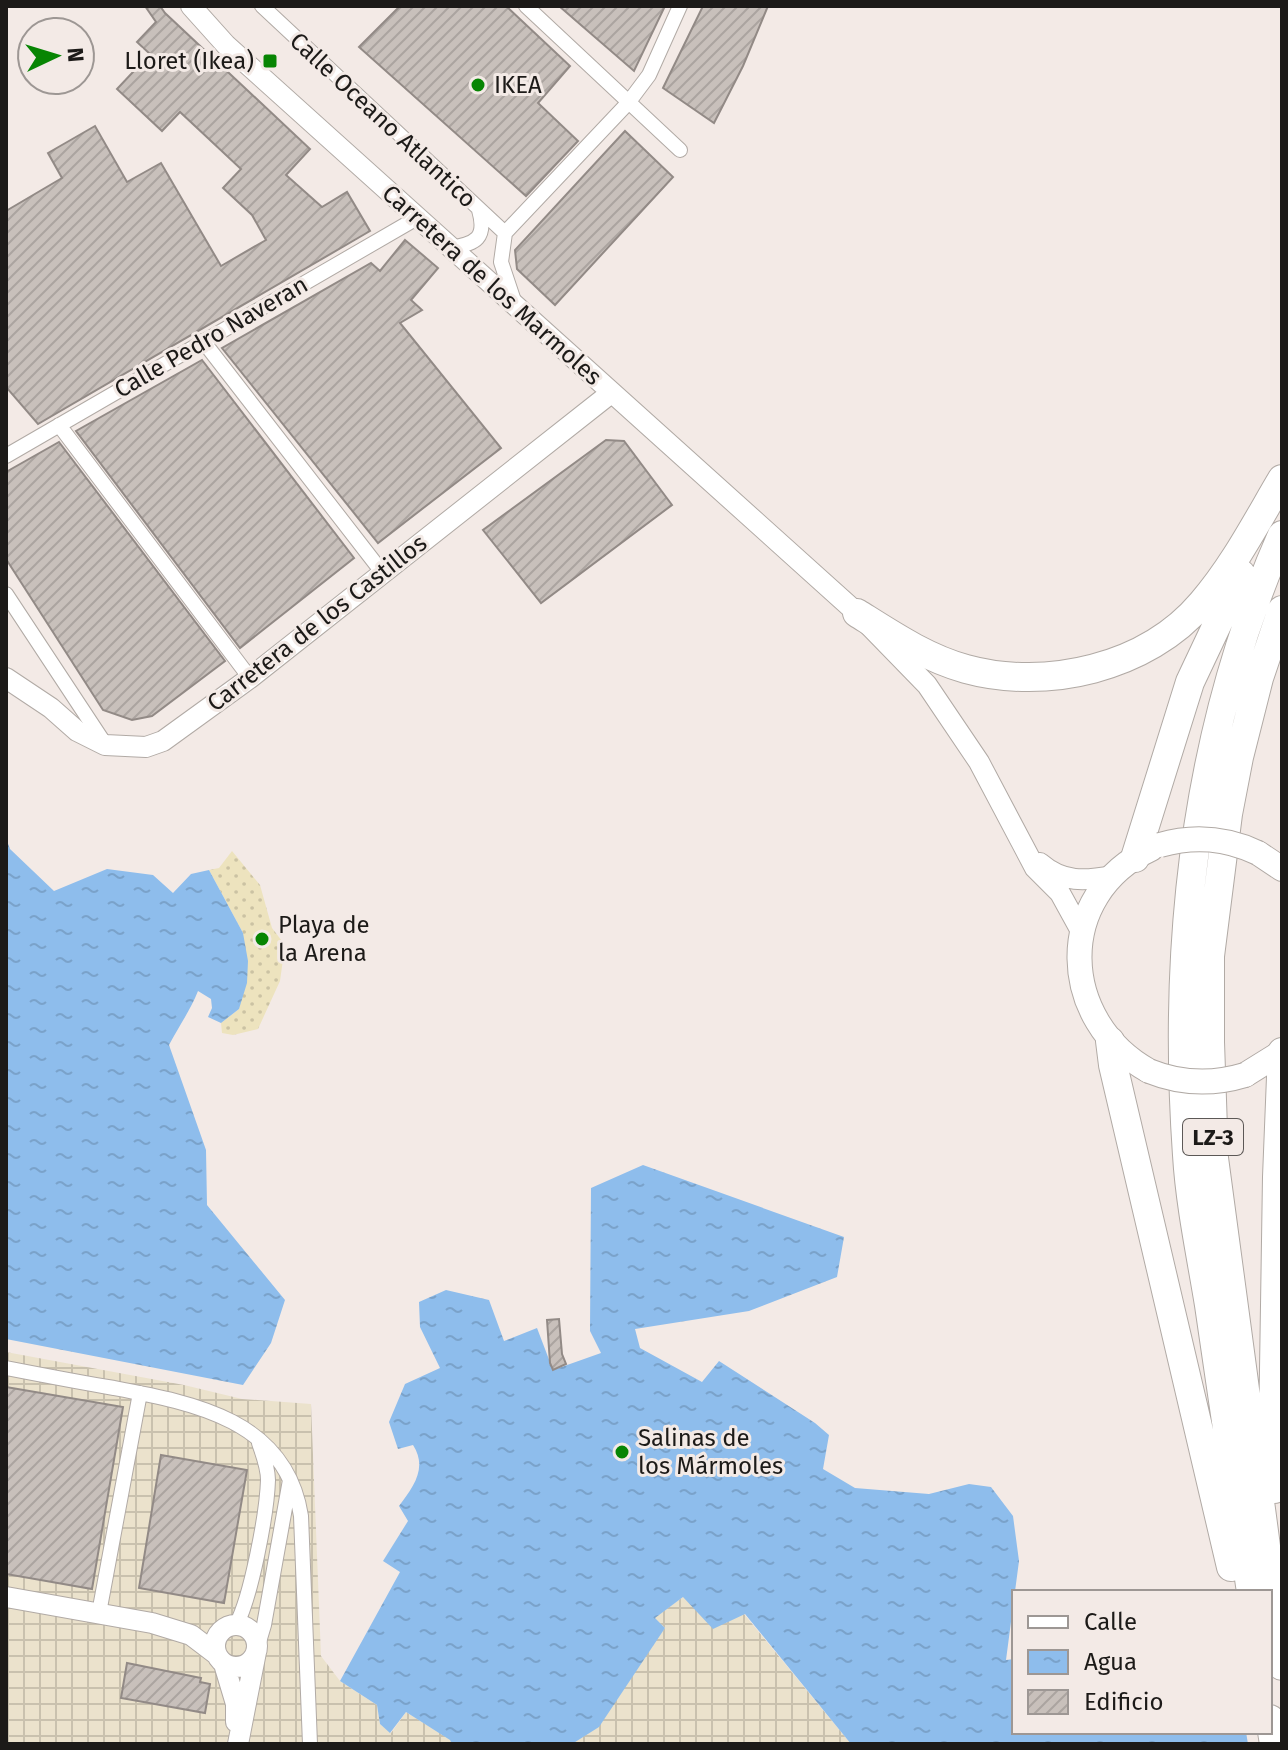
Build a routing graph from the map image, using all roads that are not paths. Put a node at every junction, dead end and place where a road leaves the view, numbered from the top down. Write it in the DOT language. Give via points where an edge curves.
graph roads {
  1 [pos="191,6"];
  2 [pos="262,6"];
  3 [pos="526,6"];
  4 [pos="680,6"];
  5 [pos="628,103"];
  6 [pos="680,150"];
  7 [pos="479,210"];
  8 [pos="417,218"];
  9 [pos="505,233"];
  10 [pos="450,248"];
  11 [pos="517,308"];
  12 [pos="203,341"];
  13 [pos="611,393"];
  14 [pos="59,425"];
  15 [pos="6,456"];
  16 [pos="1282,479"];
  17 [pos="1282,495"];
  18 [pos="1282,535"];
  19 [pos="382,572"];
  20 [pos="6,594"];
  21 [pos="1282,610"];
  22 [pos="857,613"];
  23 [pos="6,678"];
  24 [pos="250,678"];
  25 [pos="105,745"];
  26 [pos="1025,850"];
  27 [pos="1124,867"];
  28 [pos="1282,869"];
  29 [pos="1082,933"];
  30 [pos="1110,1041"];
  31 [pos="1282,1052"];
  32 [pos="6,1368"];
  33 [pos="140,1393"];
  34 [pos="258,1439"];
  35 [pos="290,1478"];
  36 [pos="1282,1569"];
  37 [pos="1236,1590"];
  38 [pos="1251,1590"];
  39 [pos="1272,1590"];
  40 [pos="1272,1591"];
  41 [pos="6,1597"];
  42 [pos="99,1613"];
  43 [pos="152,1623"];
  44 [pos="232,1626"];
  45 [pos="256,1652"];
  46 [pos="220,1659"];
  47 [pos="1282,1666"];
  48 [pos="236,1744"];
  49 [pos="310,1744"];
  1 -- 8 [label="main road, Carretera de los Marmoles" via="226,45"];
  2 -- 7 [label="street, Calle Oceano Atlantico"];
  3 -- 5 [label="street"];
  4 -- 5 [label="street" via="649,75"];
  5 -- 6 [label="street"];
  5 -- 9 [label="street"];
  7 -- 9 [label="street, Calle Oceano Atlantico"];
  7 -- 10 [label="street" via="480,235"];
  8 -- 10 [label="main road, Carretera de los Marmoles"];
  8 -- 12 [label="street, Calle Pedro Naveran"];
  9 -- 11 [label="street" via="501,262"];
  10 -- 11 [label="main road, Carretera de los Marmoles"];
  11 -- 13 [label="main road, Carretera de los Marmoles"];
  12 -- 14 [label="street, Calle Pedro Naveran"];
  12 -- 19 [label="street"];
  13 -- 19 [label="main road, Carretera de los Castillos"];
  13 -- 22 [label="main road, Carretera de los Marmoles"];
  14 -- 15 [label="street, Calle Pedro Naveran"];
  14 -- 24 [label="street"];
  16 -- 22 [label="highway" via="1201,605 1148,646 1114,662 1048,677 995,675 938,659"];
  17 -- 27 [label="highway" via="1190,682"];
  18 -- 38 [label="highway, LZ-3" via="1238,652 1212,748 1190,878 1182,1027 1187,1159"];
  19 -- 24 [label="main road, Carretera de los Castillos"];
  20 -- 25 [label="street"];
  21 -- 39 [label="highway, LZ-3" via="1239,757 1210,956 1214,1158"];
  22 -- 26 [label="main road, Carretera de los Marmoles" via="927,685 979,762"];
  23 -- 25 [label="main road, Carretera de los Castillos" via="77,731"];
  24 -- 25 [label="main road, Carretera de los Castillos" via="163,741 146,747"];
  26 -- 27 [label="main road" via="1066,879 1080,881"];
  26 -- 29 [label="main road, Carretera de los Marmoles" via="1068,904"];
  27 -- 28 [label="main road, bridge" via="1160,845 1203,838 1232,842"];
  27 -- 29 [label="main road" via="1100,893"];
  29 -- 30 [label="main road" via="1081,982 1092,1014"];
  30 -- 31 [label="main road, bridge" via="1149,1071 1204,1083 1245,1075"];
  30 -- 37 [label="highway"];
  31 -- 36 [label="highway, LZ-3" via="1273,1434"];
  32 -- 33 [label="street"];
  33 -- 34 [label="street" via="198,1406"];
  33 -- 42 [label="street"];
  34 -- 35 [label="street"];
  34 -- 44 [label="street" via="268,1477 265,1500 247,1599"];
  35 -- 45 [label="street"];
  35 -- 49 [label="street" via="298,1497 303,1545"];
  40 -- 47 [label="highway, LZ-3"];
  41 -- 42 [label="main road"];
  42 -- 43 [label="main road"];
  43 -- 44 [label="main road"];
  43 -- 46 [label="main road" via="191,1635"];
  44 -- 45 [label="main road" via="253,1634"];
  44 -- 46 [label="main road" via="215,1640"];
  45 -- 46 [label="main road" via="243,1666"];
  45 -- 48 [label="main road"];
  46 -- 48 [label="main road" via="236,1704"];
}
